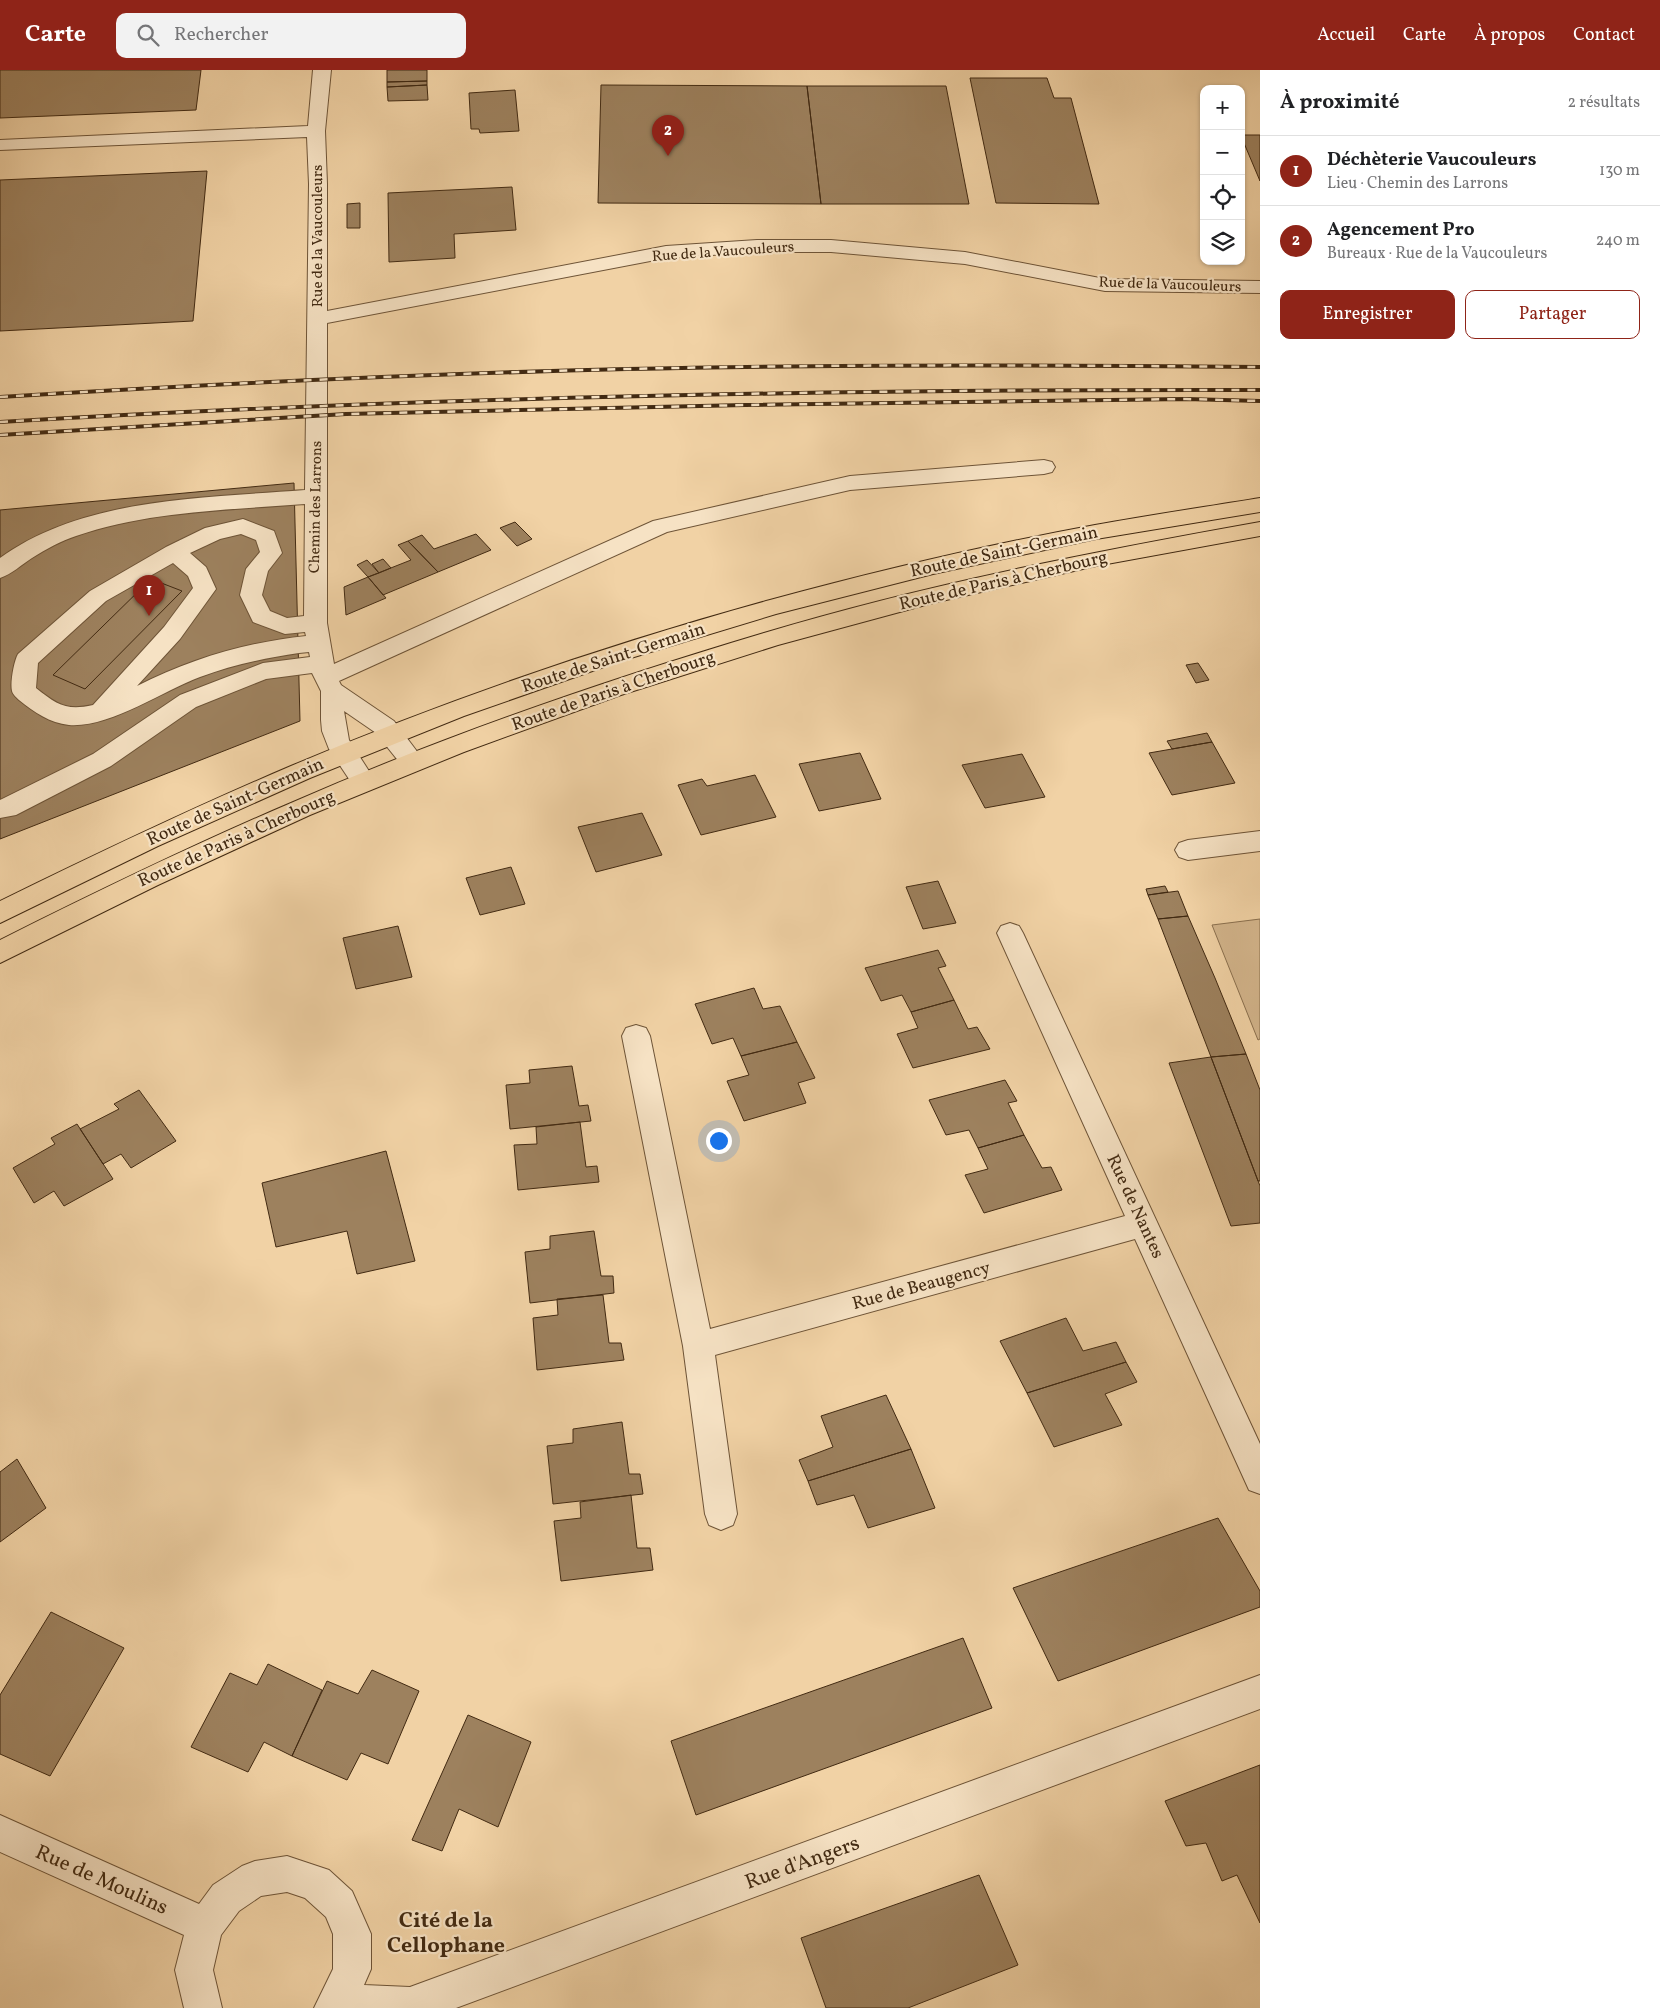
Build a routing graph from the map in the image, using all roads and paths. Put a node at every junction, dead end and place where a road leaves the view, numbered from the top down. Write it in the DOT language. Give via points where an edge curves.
graph roads {
  1 [pos="322,70"];
  2 [pos="316,131"];
  3 [pos="0,145"];
  4 [pos="1260,287"];
  5 [pos="318,319"];
  6 [pos="1044,467"];
  7 [pos="315,496"];
  8 [pos="1260,505"];
  9 [pos="1260,529"];
  10 [pos="174,552"];
  11 [pos="0,570"];
  12 [pos="323,660"];
  13 [pos="101,710"];
  14 [pos="393,735"];
  15 [pos="344,754"];
  16 [pos="414,762"];
  17 [pos="364,782"];
  18 [pos="0,809"];
  19 [pos="1260,841"];
  20 [pos="1188,850"];
  21 [pos="0,913"];
  22 [pos="1010,932"];
  23 [pos="0,952"];
  24 [pos="636,1036"];
  25 [pos="1144,1224"];
  26 [pos="698,1346"];
  27 [pos="1259,1477"];
  28 [pos="721,1514"];
  29 [pos="1260,1692"];
  30 [pos="0,1833"];
  31 [pos="205,1926"];
  32 [pos="336,2006"];
  33 [pos="203,2008"];
  1 -- 2 [label="street, Rue de la Vaucouleurs"];
  2 -- 3 [label="street"];
  2 -- 5 [label="street, Rue de la Vaucouleurs"];
  4 -- 5 [label="street, Rue de la Vaucouleurs" via="1105,284 956,257 831,246 756,246 666,252"];
  5 -- 7 [label="street, Chemin des Larrons"];
  6 -- 12 [label="street" via="850,483 661,526"];
  7 -- 11 [label="street" via="149,511 75,528 22,553"];
  7 -- 12 [label="street, Chemin des Larrons"];
  8 -- 14 [label="main road, Route de Saint-Germain" via="1101,530 820,593 566,672"];
  9 -- 16 [label="main road, Route de Paris à Cherbourg" via="1112,555 844,618 739,647 485,734"];
  10 -- 12 [label="street" via="213,533 243,526 266,536 271,553 256,569 250,595 261,616 285,626"];
  10 -- 13 [label="street" via="198,572 205,590 172,633"];
  10 -- 13 [label="street" via="98,596 26,660 24,691 48,711 77,716"];
  12 -- 13 [label="street" via="284,645 244,653 174,678 122,705"];
  12 -- 14 [label="street"];
  12 -- 15 [label="street, Chemin des Larrons" via="333,730"];
  12 -- 18 [label="street" via="262,671 188,701 102,760"];
  14 -- 15 [label="main road, Route de Saint-Germain"];
  14 -- 16 [label="street"];
  15 -- 17 [label="street, Chemin des Larrons"];
  15 -- 21 [label="main road, Route de Saint-Germain" via="207,812"];
  16 -- 17 [label="main road, Route de Paris à Cherbourg"];
  17 -- 23 [label="main road, Route de Paris à Cherbourg" via="99,901"];
  19 -- 20 [label="street"];
  22 -- 25 [label="street, Rue de Nantes"];
  24 -- 26 [label="street"];
  25 -- 26 [label="street, Rue de Beaugency"];
  25 -- 27 [label="street, Rue de Nantes"];
  26 -- 28 [label="street"];
  29 -- 32 [label="street, Rue d'Angers" via="410,2006"];
  30 -- 31 [label="street, Rue de Moulins"];
  31 -- 32 [label="street" via="226,1898 255,1879 287,1874 316,1883 339,1904 352,1934 352,1970"];
  31 -- 33 [label="street" via="194,1970"];
}
